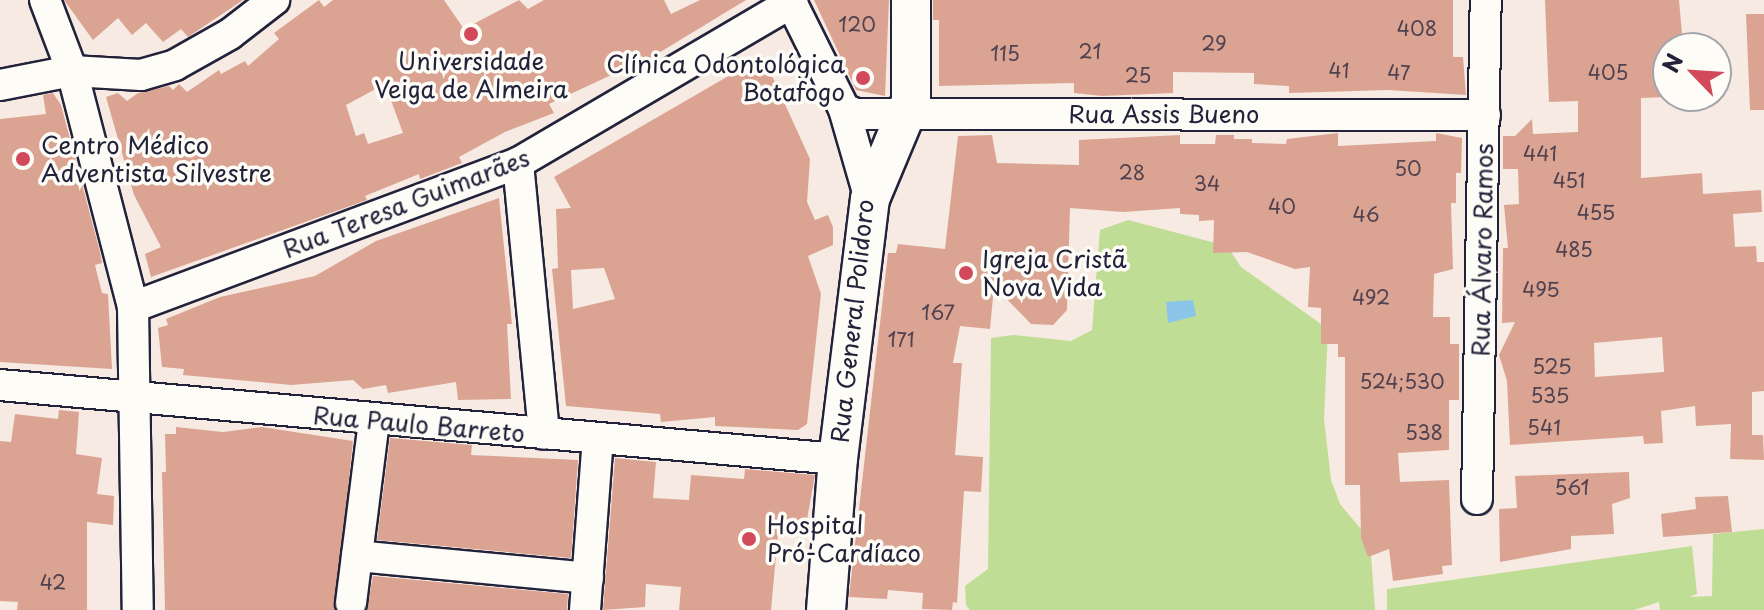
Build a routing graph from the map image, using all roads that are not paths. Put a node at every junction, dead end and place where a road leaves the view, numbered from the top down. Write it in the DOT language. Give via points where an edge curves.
graph roads {
  1 [pos="45,0"];
  2 [pos="274,0"];
  3 [pos="911,0"];
  4 [pos="1486,0"];
  5 [pos="791,1"];
  6 [pos="72,71"];
  7 [pos="0,85"];
  8 [pos="844,109"];
  9 [pos="909,114"];
  10 [pos="1485,115"];
  11 [pos="518,163"];
  12 [pos="870,199"];
  13 [pos="133,307"];
  14 [pos="0,385"];
  15 [pos="133,399"];
  16 [pos="374,420"];
  17 [pos="544,434"];
  18 [pos="598,439"];
  19 [pos="838,459"];
  20 [pos="1477,499"];
  21 [pos="357,556"];
  22 [pos="588,578"];
  23 [pos="351,603"];
  24 [pos="138,610"];
  25 [pos="585,610"];
  26 [pos="826,610"];
  1 -- 6 [label="street"];
  2 -- 6 [label="street" via="230,34 175,65 141,75"];
  3 -- 9 [label="main road"];
  4 -- 10 [label="street, Rua Álvaro Ramos"];
  5 -- 8 [label="street, Rua General Polidoro"];
  5 -- 11 [label="street, Rua Teresa Guimarães"];
  6 -- 7 [label="street"];
  6 -- 13 [label="street"];
  8 -- 9 [label="street, Rua Assis Bueno"];
  8 -- 12 [label="street, Rua General Polidoro"];
  9 -- 10 [label="street, Rua Assis Bueno"];
  9 -- 12 [label="main road"];
  10 -- 20 [label="street, Rua Álvaro Ramos"];
  11 -- 13 [label="street, Rua Teresa Guimarães"];
  11 -- 17 [label="street"];
  12 -- 19 [label="main road, Rua General Polidoro"];
  13 -- 15 [label="street"];
  14 -- 15 [label="street, Rua Paulo Barreto"];
  15 -- 16 [label="street, Rua Paulo Barreto"];
  15 -- 24 [label="street"];
  16 -- 17 [label="street, Rua Paulo Barreto"];
  16 -- 21 [label="street"];
  17 -- 18 [label="street, Rua Paulo Barreto"];
  18 -- 19 [label="street, Rua Paulo Barreto"];
  18 -- 22 [label="street"];
  19 -- 26 [label="main road, Rua General Polidoro"];
  21 -- 22 [label="street"];
  21 -- 23 [label="street"];
  22 -- 25 [label="street"];
}
